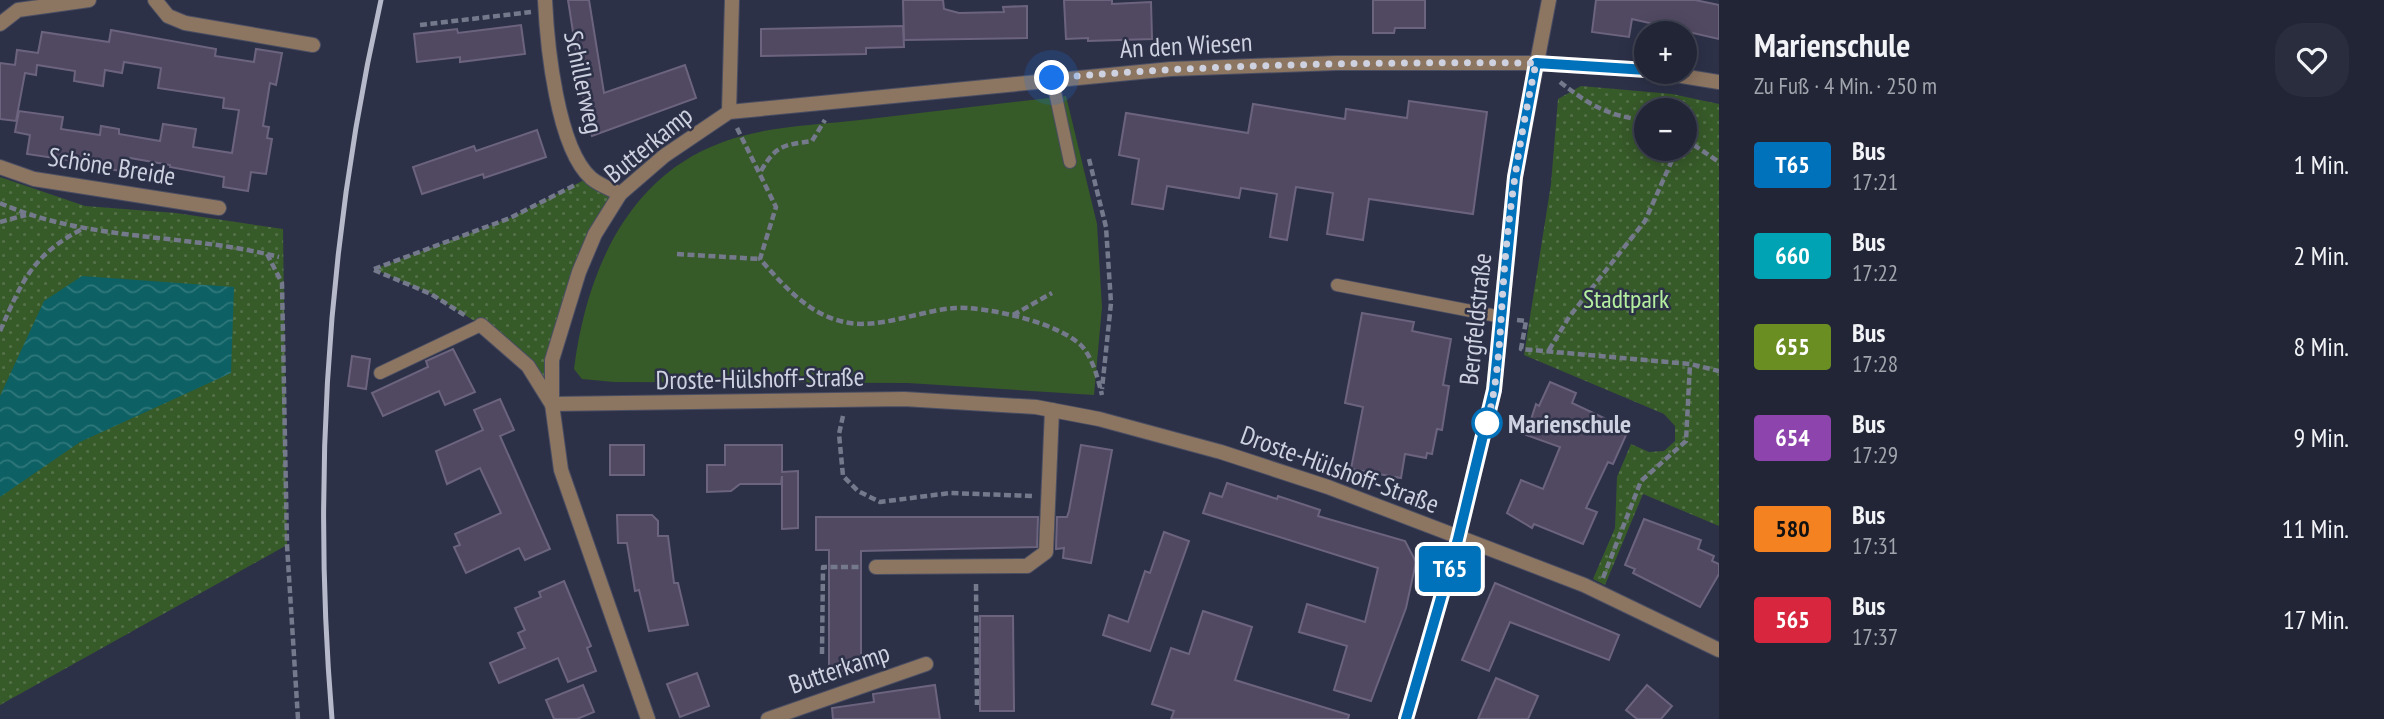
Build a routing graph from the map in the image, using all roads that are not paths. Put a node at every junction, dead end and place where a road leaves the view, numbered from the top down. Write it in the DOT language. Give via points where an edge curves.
graph roads {
  1 [pos="89,0"];
  2 [pos="155,0"];
  3 [pos="733,0"];
  4 [pos="1549,0"];
  5 [pos="16,5"];
  6 [pos="545,5"];
  7 [pos="0,24"];
  8 [pos="313,45"];
  9 [pos="1536,63"];
  10 [pos="1634,69"];
  11 [pos="1052,78"];
  12 [pos="1697,78"];
  13 [pos="1719,82"];
  14 [pos="729,112"];
  15 [pos="1070,162"];
  16 [pos="0,167"];
  17 [pos="620,194"];
  18 [pos="219,208"];
  19 [pos="1337,285"];
  20 [pos="1502,317"];
  21 [pos="481,325"];
  22 [pos="380,373"];
  23 [pos="552,404"];
  24 [pos="1052,410"];
  25 [pos="1458,539"];
  26 [pos="876,567"];
  27 [pos="1719,650"];
  28 [pos="926,664"];
  29 [pos="648,719"];
  30 [pos="768,719"];
  31 [pos="1406,719"];
  1 -- 5 [label="street"];
  2 -- 8 [label="street" via="168,16 185,23"];
  3 -- 14 [label="street, Butterkamp"];
  4 -- 9 [label="street, Bergfeldstraße"];
  5 -- 7 [label="street"];
  6 -- 17 [label="street, Schillerweg" via="569,141 590,177"];
  9 -- 10 [label="street, An den Wiesen"];
  9 -- 11 [label="street, An den Wiesen" via="1336,63"];
  9 -- 20 [label="street, Bergfeldstraße" via="1515,177"];
  11 -- 14 [label="street, An den Wiesen"];
  11 -- 15 [label="lane"];
  12 -- 13 [label="street"];
  14 -- 17 [label="street, Butterkamp" via="664,156"];
  16 -- 18 [label="street, Schöne Breide" via="34,179"];
  17 -- 23 [label="street, Butterkamp" via="595,234 579,272 552,360"];
  19 -- 20 [label="lane"];
  20 -- 25 [label="street, Bergfeldstraße" via="1494,390"];
  21 -- 22 [label="lane"];
  21 -- 23 [label="street, Butterkamp" via="528,366"];
  23 -- 24 [label="street, Droste-Hülshoff-Straße" via="904,400"];
  23 -- 29 [label="street, Butterkamp" via="565,483"];
  24 -- 25 [label="street, Droste-Hülshoff-Straße" via="1221,452 1316,483"];
  24 -- 26 [label="street" via="1046,552 1027,566"];
  25 -- 27 [label="street, Droste-Hülshoff-Straße" via="1597,591"];
  25 -- 31 [label="street, Bergfeldstraße"];
  28 -- 30 [label="street, Butterkamp"];
}
